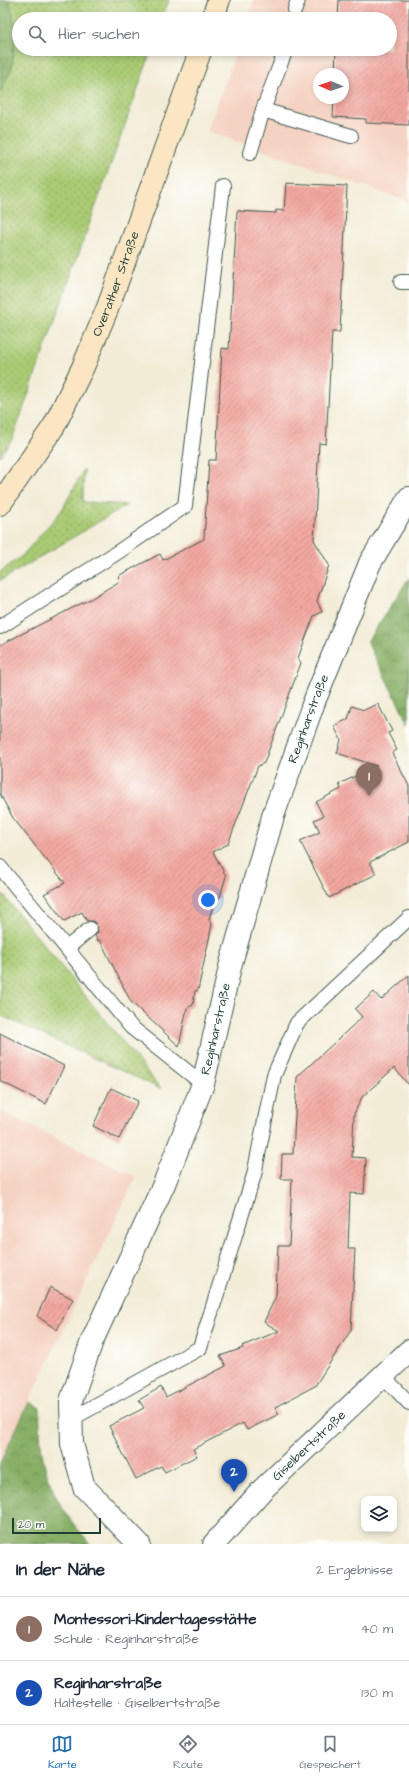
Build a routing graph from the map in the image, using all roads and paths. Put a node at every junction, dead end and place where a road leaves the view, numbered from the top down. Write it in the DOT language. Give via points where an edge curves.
graph roads {
  1 [pos="219,0"];
  2 [pos="215,12"];
  3 [pos="198,56"];
  4 [pos="283,56"];
  5 [pos="263,110"];
  6 [pos="351,136"];
  7 [pos="250,153"];
  8 [pos="223,186"];
  9 [pos="409,498"];
  10 [pos="0,504"];
  11 [pos="0,627"];
  12 [pos="0,867"];
  13 [pos="409,918"];
  14 [pos="90,929"];
  15 [pos="66,948"];
  16 [pos="203,1084"];
  17 [pos="409,1351"];
  18 [pos="383,1376"];
  19 [pos="409,1403"];
  20 [pos="71,1418"];
  21 [pos="139,1544"];
  22 [pos="214,1544"];
  1 -- 2 [label="main road"];
  3 -- 10 [label="main road, Overather Straße" via="83,367 54,426"];
  4 -- 5 [label="lane"];
  5 -- 6 [label="lane"];
  5 -- 7 [label="lane"];
  8 -- 11 [label="lane" via="185,506"];
  9 -- 16 [label="street, Reginharstraße" via="370,562 314,702 274,813 231,963"];
  12 -- 15 [label="lane"];
  13 -- 20 [label="lane" via="296,1023 274,1075 254,1175 200,1348"];
  14 -- 15 [label="lane"];
  15 -- 16 [label="lane" via="131,1027"];
  16 -- 20 [label="street, Reginharstraße" via="164,1184 92,1341 71,1401"];
  17 -- 18 [label="street, Giselbertstraße"];
  18 -- 19 [label="lane"];
  18 -- 22 [label="street, Giselbertstraße" via="263,1489"];
  20 -- 21 [label="street, Reginharstraße" via="72,1444 84,1487"];
}
